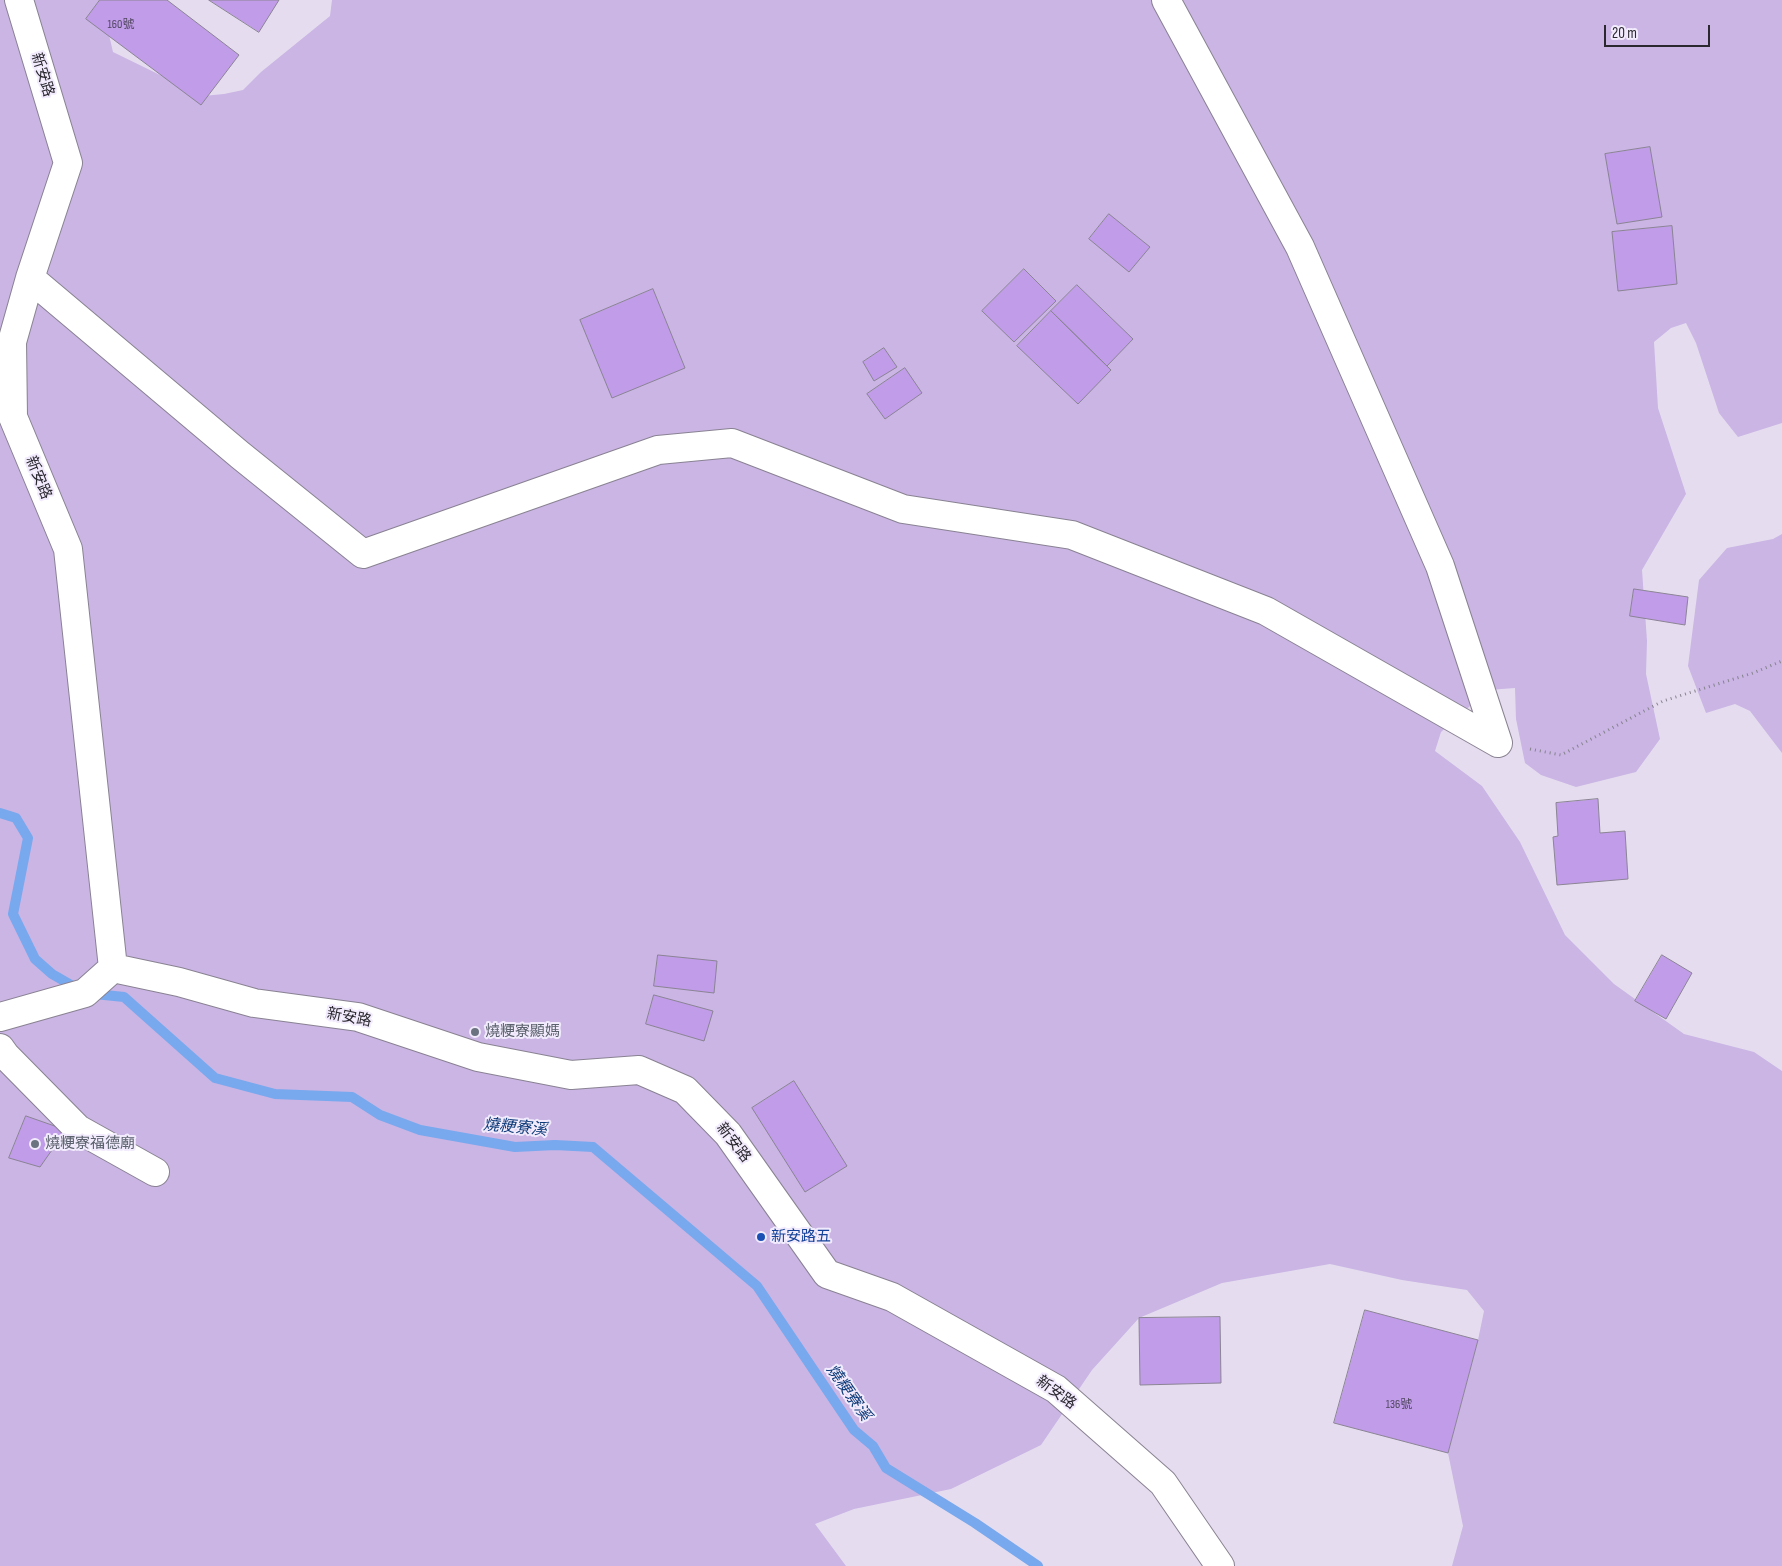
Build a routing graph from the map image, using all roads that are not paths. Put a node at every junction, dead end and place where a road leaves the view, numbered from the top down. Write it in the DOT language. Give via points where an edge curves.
graph roads {
  1 [pos="19,0"];
  2 [pos="1166,0"];
  3 [pos="30,278"];
  4 [pos="113,968"];
  5 [pos="0,1017"];
  6 [pos="0,1048"];
  7 [pos="155,1172"];
  8 [pos="1220,1566"];
  1 -- 3 [label="street, 新安路" via="68,163"];
  2 -- 3 [label="street" via="1300,247 1440,566 1498,743 1266,611 1127,556 1072,535 904,509 732,443 658,450 363,554"];
  3 -- 4 [label="street, 新安路" via="12,342 13,417 68,549"];
  4 -- 5 [label="street" via="85,993"];
  4 -- 8 [label="street, 新安路" via="254,1003 358,1017 478,1057 572,1075 639,1070 685,1090 728,1134 827,1274 892,1297 1056,1389 1162,1483"];
  6 -- 7 [label="street" via="78,1130"];
}
